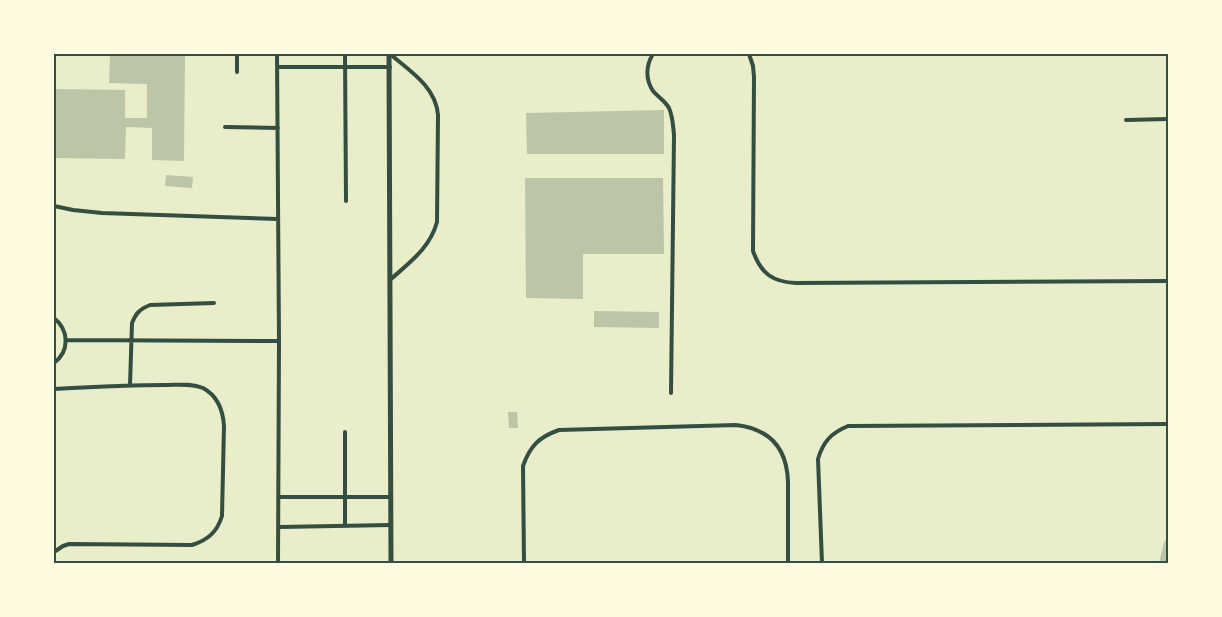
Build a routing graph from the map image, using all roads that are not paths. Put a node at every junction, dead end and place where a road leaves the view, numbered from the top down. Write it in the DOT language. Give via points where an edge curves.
graph roads {
  1 [pos="237,54"];
  2 [pos="278,54"];
  3 [pos="345,54"];
  4 [pos="390,54"];
  5 [pos="653,54"];
  6 [pos="749,54"];
  7 [pos="345,66"];
  8 [pos="278,67"];
  9 [pos="390,67"];
  10 [pos="237,72"];
  11 [pos="1168,119"];
  12 [pos="1126,120"];
  13 [pos="225,127"];
  14 [pos="278,128"];
  15 [pos="346,201"];
  16 [pos="54,206"];
  17 [pos="278,218"];
  18 [pos="391,279"];
  19 [pos="1168,281"];
  20 [pos="214,303"];
  21 [pos="54,318"];
  22 [pos="66,340"];
  23 [pos="279,341"];
  24 [pos="131,342"];
  25 [pos="54,363"];
  26 [pos="130,385"];
  27 [pos="54,389"];
  28 [pos="671,394"];
  29 [pos="1168,424"];
  30 [pos="345,432"];
  31 [pos="279,497"];
  32 [pos="345,497"];
  33 [pos="391,497"];
  34 [pos="391,525"];
  35 [pos="345,526"];
  36 [pos="279,528"];
  37 [pos="54,552"];
  38 [pos="278,563"];
  39 [pos="391,563"];
  40 [pos="524,563"];
  41 [pos="788,563"];
  42 [pos="822,563"];
  1 -- 10 [label="lane"];
  2 -- 8 [label="lane"];
  3 -- 7 [label="lane"];
  4 -- 9 [label="street"];
  4 -- 18 [label="lane" via="427,87 435,100 438,116 435,231 426,247"];
  5 -- 28 [label="lane" via="647,71 649,82 672,115 674,135"];
  6 -- 19 [label="lane" via="754,66 753,251 757,263 774,279 796,283"];
  7 -- 8 [label="lane"];
  7 -- 9 [label="lane"];
  7 -- 15 [label="lane"];
  8 -- 14 [label="lane"];
  9 -- 18 [label="street"];
  11 -- 12 [label="lane"];
  13 -- 14 [label="lane"];
  14 -- 17 [label="lane"];
  16 -- 17 [label="lane" via="111,213"];
  17 -- 23 [label="lane"];
  18 -- 33 [label="street"];
  20 -- 24 [label="lane" via="142,308 132,323"];
  21 -- 22 [label="lane" via="60,323"];
  22 -- 24 [label="lane"];
  22 -- 25 [label="lane" via="64,350"];
  23 -- 24 [label="lane"];
  23 -- 31 [label="lane"];
  24 -- 26 [label="lane"];
  26 -- 27 [label="lane"];
  26 -- 37 [label="lane" via="194,385 204,389 220,405 224,426 219,525 208,538 192,544 69,544"];
  29 -- 42 [label="lane" via="848,426 828,438 818,459"];
  30 -- 32 [label="lane"];
  31 -- 32 [label="lane"];
  31 -- 36 [label="lane"];
  32 -- 33 [label="lane"];
  32 -- 35 [label="lane"];
  33 -- 34 [label="street"];
  34 -- 35 [label="lane"];
  34 -- 39 [label="street"];
  35 -- 36 [label="lane"];
  36 -- 38 [label="lane"];
  40 -- 41 [label="lane" via="523,466 527,453 546,434 559,430 736,425 760,431 770,438 784,458 788,476"];
}
